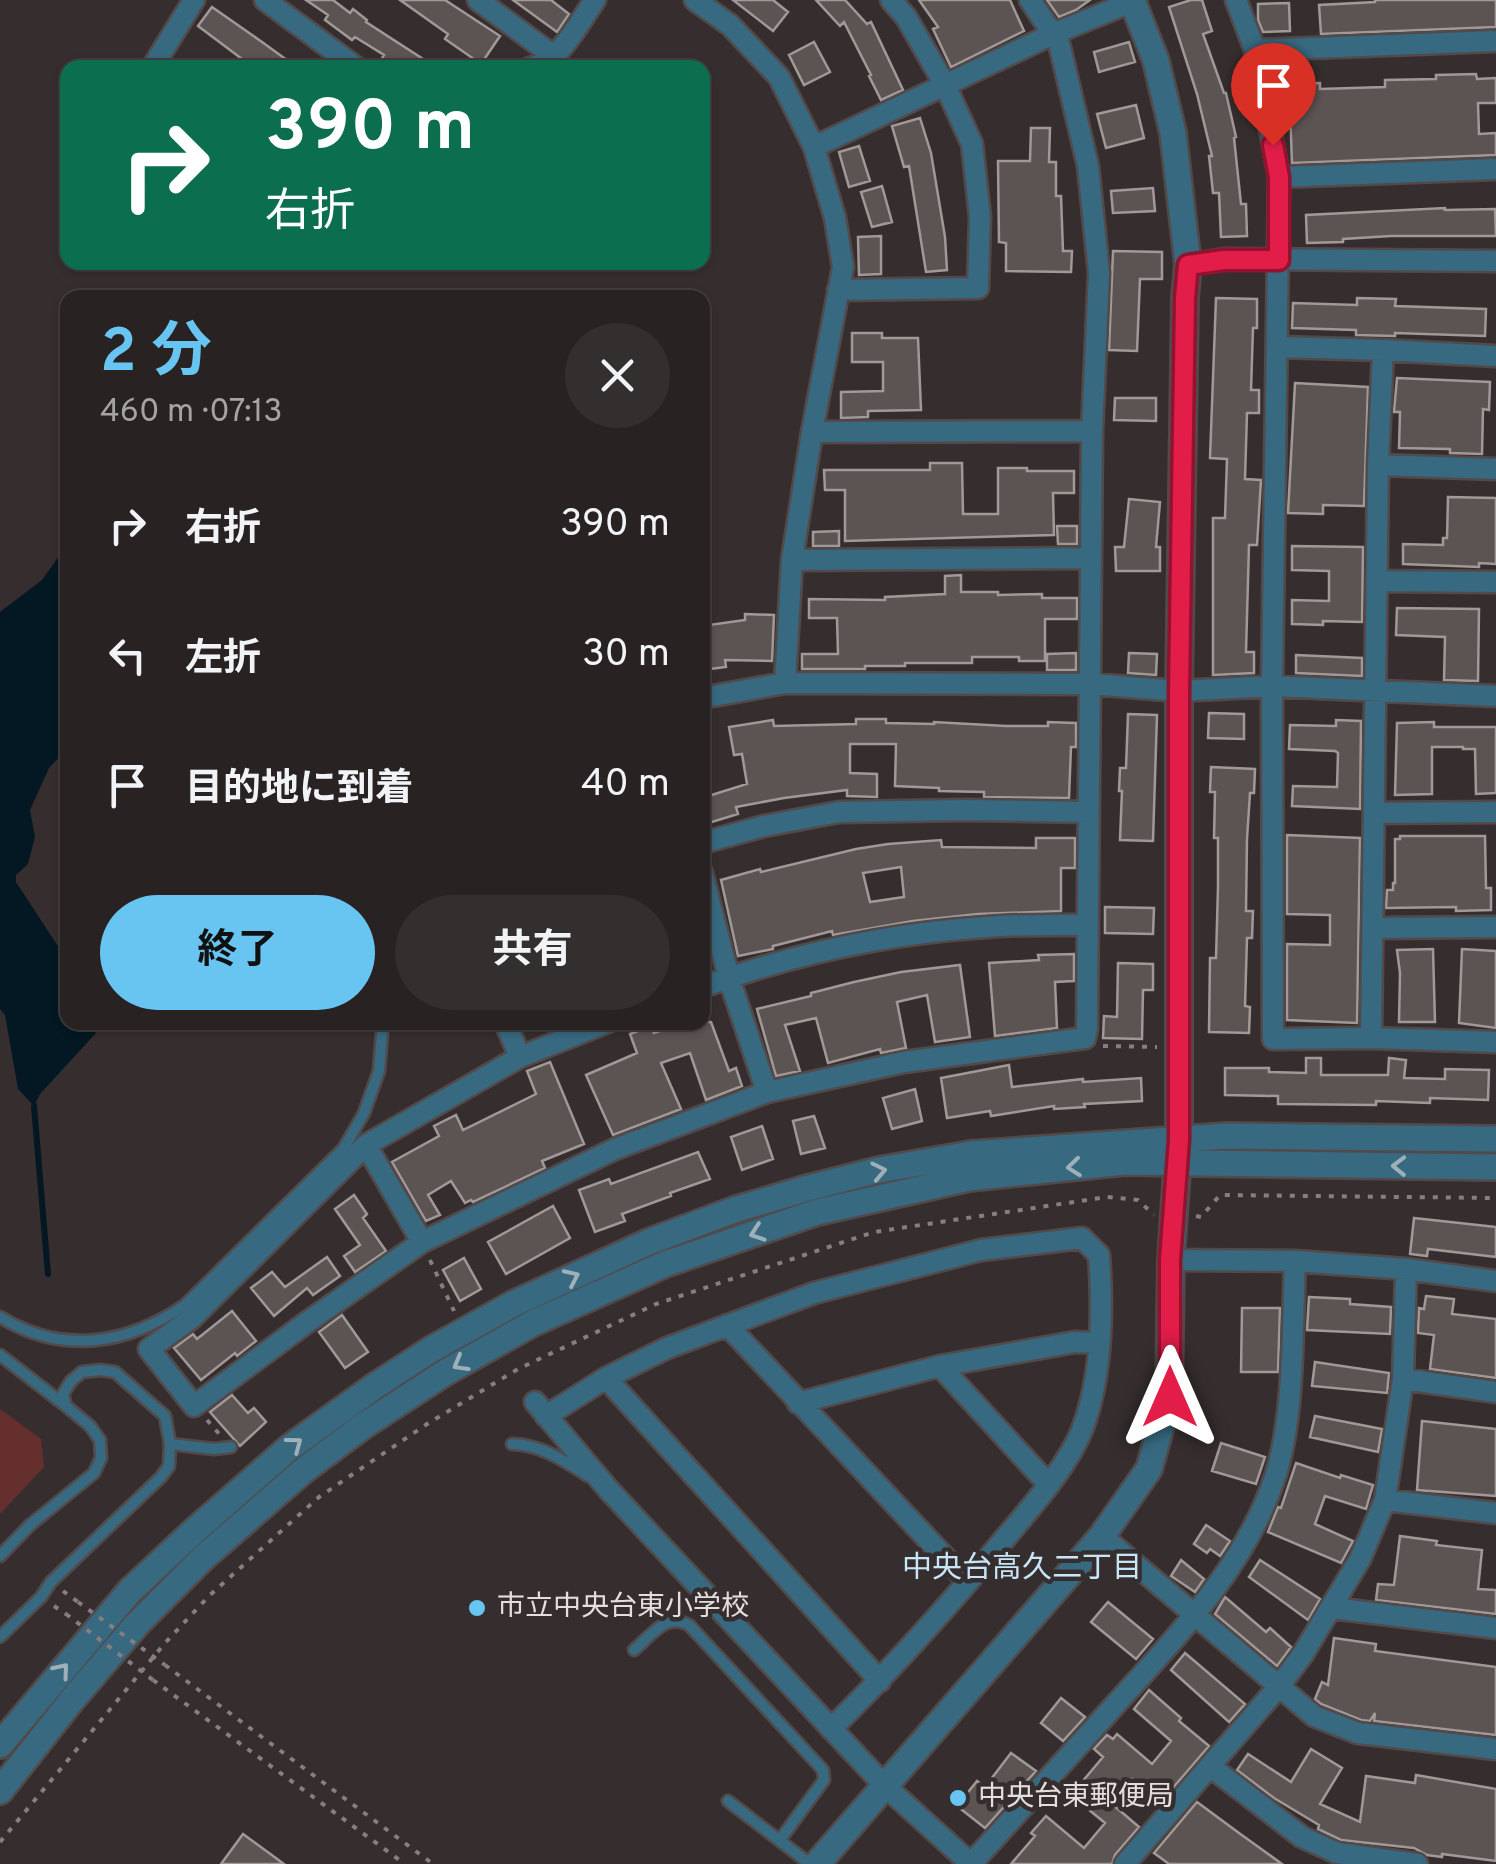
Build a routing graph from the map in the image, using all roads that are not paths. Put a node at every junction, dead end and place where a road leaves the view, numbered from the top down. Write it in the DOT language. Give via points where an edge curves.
graph roads {
  1 [pos="194,0"];
  2 [pos="265,0"];
  3 [pos="478,0"];
  4 [pos="595,0"];
  5 [pos="694,0"];
  6 [pos="891,0"];
  7 [pos="1030,0"];
  8 [pos="1134,0"];
  9 [pos="1236,0"];
  10 [pos="1053,34"];
  11 [pos="1496,41"];
  12 [pos="1255,50"];
  13 [pos="555,56"];
  14 [pos="157,60"];
  15 [pos="347,60"];
  16 [pos="550,60"];
  17 [pos="944,85"];
  18 [pos="814,146"];
  19 [pos="1496,169"];
  20 [pos="1279,177"];
  21 [pos="1279,260"];
  22 [pos="1496,261"];
  23 [pos="1188,265"];
  24 [pos="838,290"];
  25 [pos="1278,348"];
  26 [pos="1383,350"];
  27 [pos="1496,356"];
  28 [pos="1092,431"];
  29 [pos="812,432"];
  30 [pos="1378,464"];
  31 [pos="1496,469"];
  32 [pos="1090,558"];
  33 [pos="792,560"];
  34 [pos="1376,581"];
  35 [pos="1496,582"];
  36 [pos="784,683"];
  37 [pos="1091,684"];
  38 [pos="1272,686"];
  39 [pos="1179,691"];
  40 [pos="1376,692"];
  41 [pos="1496,696"];
  42 [pos="710,697"];
  43 [pos="1088,812"];
  44 [pos="1496,812"];
  45 [pos="1374,814"];
  46 [pos="710,840"];
  47 [pos="710,905"];
  48 [pos="1087,924"];
  49 [pos="1496,927"];
  50 [pos="1373,928"];
  51 [pos="728,978"];
  52 [pos="710,984"];
  53 [pos="382,1030"];
  54 [pos="509,1030"];
  55 [pos="588,1030"];
  56 [pos="1372,1038"];
  57 [pos="1496,1042"];
  58 [pos="520,1058"];
  59 [pos="767,1092"];
  60 [pos="1496,1139"];
  61 [pos="366,1145"];
  62 [pos="1179,1152"];
  63 [pos="1496,1166"];
  64 [pos="422,1242"];
  65 [pos="1170,1260"];
  66 [pos="1296,1261"];
  67 [pos="1406,1269"];
  68 [pos="1496,1281"];
  69 [pos="0,1317"];
  70 [pos="728,1325"];
  71 [pos="1098,1342"];
  72 [pos="0,1355"];
  73 [pos="940,1366"];
  74 [pos="606,1378"];
  75 [pos="1403,1379"];
  76 [pos="1496,1392"];
  77 [pos="798,1403"];
  78 [pos="66,1406"];
  79 [pos="170,1444"];
  80 [pos="512,1444"];
  81 [pos="231,1446"];
  82 [pos="1049,1484"];
  83 [pos="608,1489"];
  84 [pos="1385,1500"];
  85 [pos="1496,1513"];
  86 [pos="1102,1536"];
  87 [pos="0,1556"];
  88 [pos="968,1582"];
  89 [pos="1332,1608"];
  90 [pos="1196,1614"];
  91 [pos="1496,1628"];
  92 [pos="0,1637"];
  93 [pos="634,1650"];
  94 [pos="880,1681"];
  95 [pos="1280,1685"];
  96 [pos="830,1728"];
  97 [pos="0,1745"];
  98 [pos="1496,1749"];
  99 [pos="1211,1766"];
  100 [pos="884,1786"];
  101 [pos="1,1787"];
  102 [pos="728,1802"];
  103 [pos="780,1840"];
  104 [pos="1136,1860"];
  105 [pos="813,1864"];
  106 [pos="1417,1864"];
  1 -- 14 [label="street"];
  2 -- 15 [label="street"];
  3 -- 13 [label="street"];
  4 -- 13 [label="street"];
  5 -- 18 [label="street" via="730,25 779,77"];
  6 -- 17 [label="street"];
  7 -- 10 [label="street"];
  8 -- 10 [label="street"];
  8 -- 23 [label="street" via="1173,133"];
  9 -- 12 [label="street"];
  10 -- 17 [label="street"];
  10 -- 28 [label="street" via="1088,166 1099,273"];
  11 -- 12 [label="street"];
  12 -- 20 [label="street"];
  13 -- 16 [label="street"];
  17 -- 18 [label="street"];
  17 -- 24 [label="street" via="972,144 978,288"];
  18 -- 24 [label="street" via="835,218 843,266"];
  19 -- 20 [label="street"];
  20 -- 21 [label="street"];
  21 -- 22 [label="street"];
  21 -- 23 [label="street"];
  21 -- 25 [label="street"];
  23 -- 39 [label="street"];
  24 -- 29 [label="street"];
  25 -- 26 [label="street"];
  25 -- 38 [label="street"];
  26 -- 27 [label="street"];
  26 -- 30 [label="street"];
  28 -- 29 [label="street"];
  28 -- 32 [label="street"];
  29 -- 33 [label="street"];
  30 -- 31 [label="street"];
  30 -- 34 [label="street"];
  32 -- 33 [label="street"];
  32 -- 37 [label="street"];
  33 -- 36 [label="street"];
  34 -- 35 [label="street"];
  34 -- 40 [label="street"];
  36 -- 37 [label="street"];
  36 -- 42 [label="street"];
  37 -- 39 [label="street"];
  37 -- 43 [label="street"];
  38 -- 39 [label="street"];
  38 -- 40 [label="street"];
  38 -- 56 [label="street" via="1273,1039"];
  39 -- 62 [label="street"];
  40 -- 41 [label="street"];
  40 -- 45 [label="street"];
  43 -- 46 [label="street" via="839,812"];
  43 -- 48 [label="street"];
  44 -- 45 [label="street"];
  45 -- 50 [label="street"];
  47 -- 51 [label="street"];
  48 -- 51 [label="street" via="898,937"];
  48 -- 59 [label="street" via="1085,1038 904,1062"];
  49 -- 50 [label="street"];
  50 -- 56 [label="street"];
  51 -- 52 [label="street"];
  51 -- 59 [label="street"];
  53 -- 69 [label="lane" via="378,1071 344,1148 185,1305 136,1332 98,1342 54,1339"];
  54 -- 58 [label="street"];
  55 -- 58 [label="street"];
  56 -- 57 [label="street"];
  58 -- 61 [label="street"];
  59 -- 64 [label="street" via="615,1150"];
  60 -- 62 [label="street" via="1227,1136"];
  61 -- 64 [label="street"];
  61 -- 64 [label="street" via="192,1318 149,1349 194,1406"];
  63 -- 62 [label="street, one-way"];
  62 -- 65 [label="street"];
  97 -- 62 [label="street, one-way" via="130,1591 289,1448 432,1349 513,1304 734,1210 879,1170 971,1154"];
  62 -- 101 [label="street, one-way" via="969,1178 816,1212 665,1264 533,1323 363,1426 204,1557 137,1624"];
  65 -- 66 [label="street"];
  65 -- 86 [label="street" via="1170,1397 1148,1469"];
  66 -- 67 [label="street"];
  66 -- 90 [label="street" via="1284,1441 1275,1476 1252,1528"];
  67 -- 68 [label="street"];
  67 -- 75 [label="street"];
  70 -- 71 [label="street" via="814,1293 981,1250 1082,1238 1099,1255"];
  70 -- 74 [label="street"];
  70 -- 77 [label="street"];
  71 -- 73 [label="street"];
  71 -- 82 [label="street" via="1082,1430"];
  72 -- 78 [label="lane"];
  73 -- 77 [label="street"];
  73 -- 82 [label="street"];
  74 -- 83 [label="street" via="540,1409"];
  74 -- 94 [label="street"];
  75 -- 76 [label="street"];
  75 -- 84 [label="street"];
  77 -- 88 [label="street"];
  78 -- 79 [label="lane" via="63,1394 82,1372 115,1372 165,1416"];
  78 -- 87 [label="lane" via="100,1440 101,1458 94,1473"];
  79 -- 81 [label="lane"];
  79 -- 92 [label="lane" via="161,1477"];
  80 -- 83 [label="lane" via="558,1456"];
  82 -- 88 [label="street"];
  83 -- 96 [label="street"];
  84 -- 85 [label="street"];
  84 -- 89 [label="street"];
  86 -- 90 [label="street"];
  86 -- 100 [label="street"];
  88 -- 94 [label="street"];
  89 -- 91 [label="street"];
  89 -- 95 [label="street"];
  90 -- 95 [label="street"];
  90 -- 100 [label="street" via="971,1864"];
  93 -- 103 [label="lane" via="669,1620 690,1625 823,1770 824,1780"];
  94 -- 96 [label="street"];
  95 -- 98 [label="street" via="1314,1716 1358,1733"];
  95 -- 99 [label="street"];
  96 -- 100 [label="street"];
  99 -- 104 [label="street"];
  99 -- 106 [label="street" via="1302,1837 1337,1852"];
  100 -- 105 [label="street"];
  102 -- 103 [label="lane"];
  103 -- 105 [label="lane"];
}
